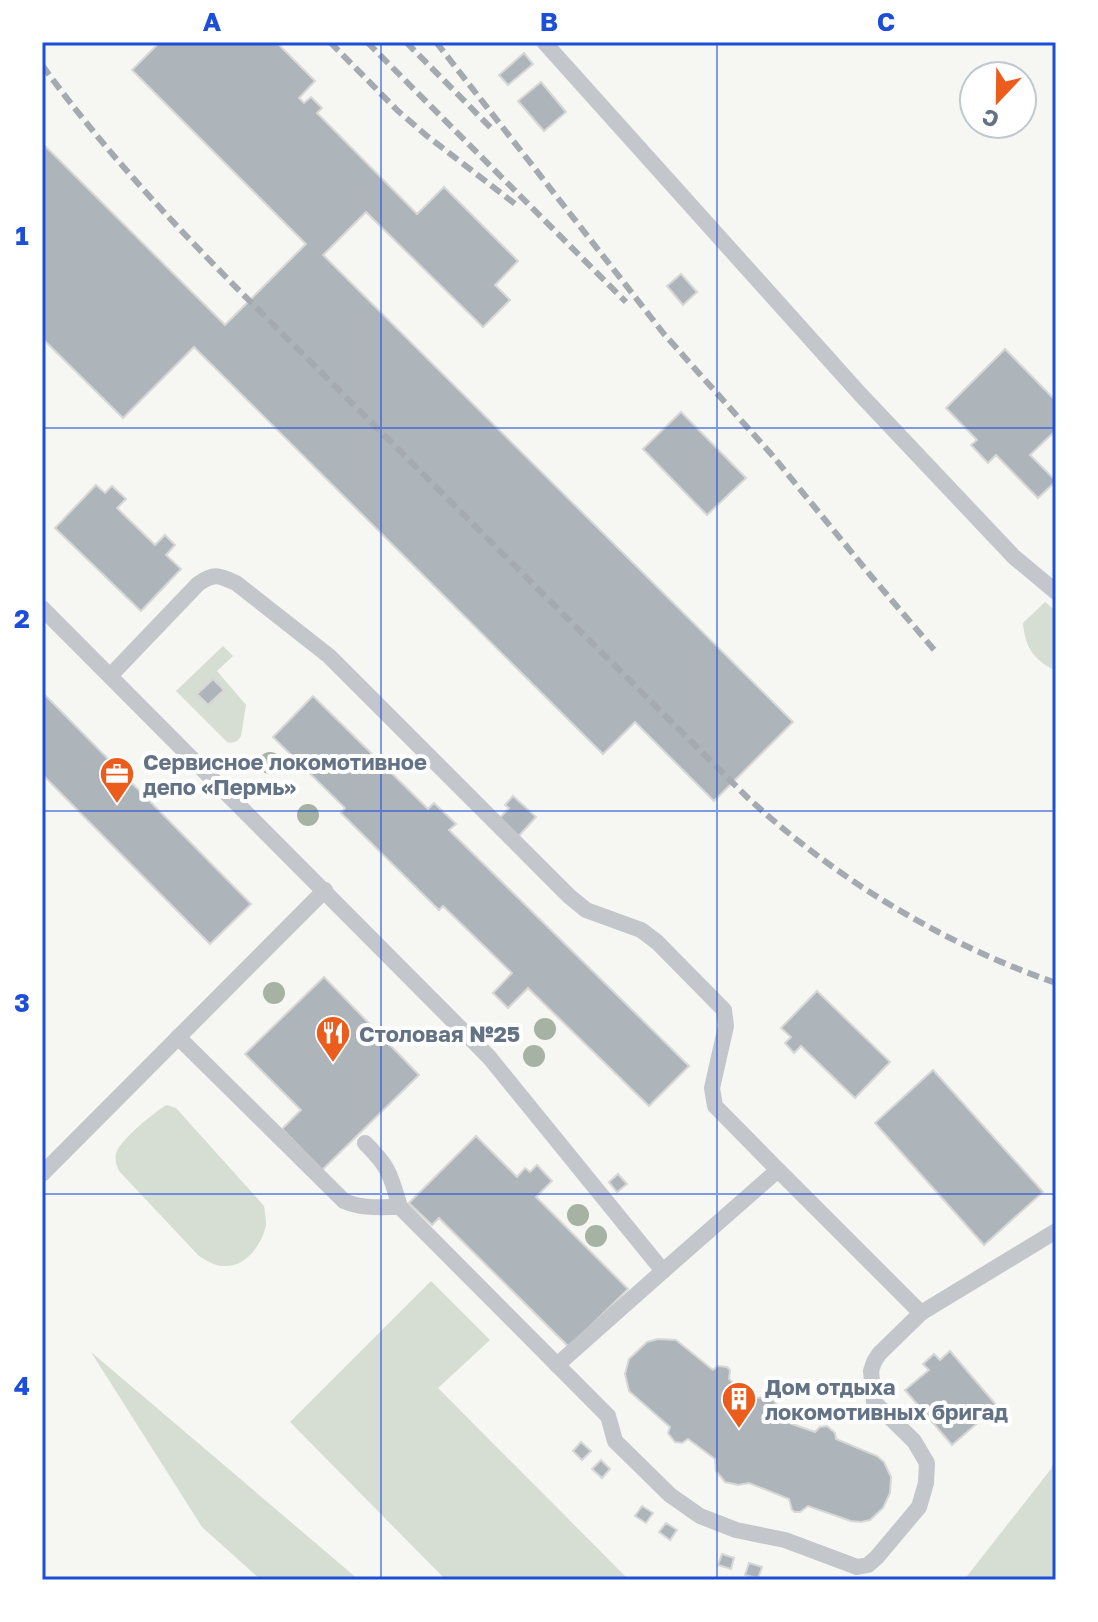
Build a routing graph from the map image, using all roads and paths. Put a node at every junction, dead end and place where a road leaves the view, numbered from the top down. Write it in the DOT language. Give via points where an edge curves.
graph roads {
  1 [pos="544,42"];
  2 [pos="1056,592"];
  3 [pos="42,608"];
  4 [pos="110,676"];
  5 [pos="325,890"];
  6 [pos="178,1037"];
  7 [pos="365,1143"];
  8 [pos="778,1170"];
  9 [pos="42,1174"];
  10 [pos="400,1207"];
  11 [pos="1056,1231"];
  12 [pos="663,1271"];
  13 [pos="921,1313"];
  14 [pos="557,1365"];
  1 -- 2 [label="lane" via="838,370 1014,557"];
  3 -- 4 [label="lane"];
  4 -- 5 [label="lane"];
  4 -- 8 [label="lane" via="198,584 209,576 236,583 329,656 569,896 586,910 641,930 724,1010 726,1026 712,1088 715,1106"];
  5 -- 6 [label="lane"];
  5 -- 12 [label="lane" via="489,1057"];
  6 -- 9 [label="lane"];
  6 -- 10 [label="lane" via="344,1201"];
  7 -- 10 [label="lane" via="385,1164"];
  8 -- 12 [label="lane"];
  8 -- 13 [label="lane"];
  10 -- 14 [label="lane"];
  11 -- 13 [label="lane"];
  12 -- 14 [label="lane"];
  13 -- 14 [label="lane" via="879,1354 871,1381 874,1402 914,1441 927,1463 926,1483 919,1507 877,1557 857,1567 700,1516 670,1495 615,1441 608,1416"];
}
